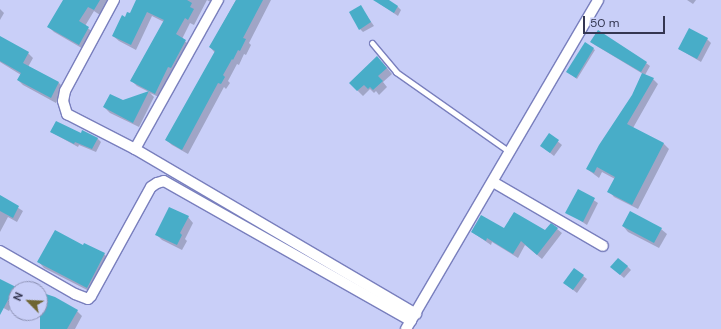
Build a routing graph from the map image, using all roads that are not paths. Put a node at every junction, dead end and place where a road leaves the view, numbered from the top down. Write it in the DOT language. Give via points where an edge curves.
graph roads {
  1 [pos="114,0"];
  2 [pos="218,0"];
  3 [pos="598,0"];
  4 [pos="372,43"];
  5 [pos="135,149"];
  6 [pos="510,152"];
  7 [pos="493,182"];
  8 [pos="603,246"];
  9 [pos="0,250"];
  10 [pos="411,321"];
  1 -- 5 [label="street" via="65,91 64,107 67,114"];
  2 -- 5 [label="street"];
  3 -- 6 [label="street"];
  4 -- 6 [label="lane" via="396,72"];
  5 -- 10 [label="street"];
  6 -- 7 [label="street"];
  7 -- 8 [label="street"];
  7 -- 10 [label="street"];
  9 -- 10 [label="street" via="88,299 151,187 164,181"];
}
